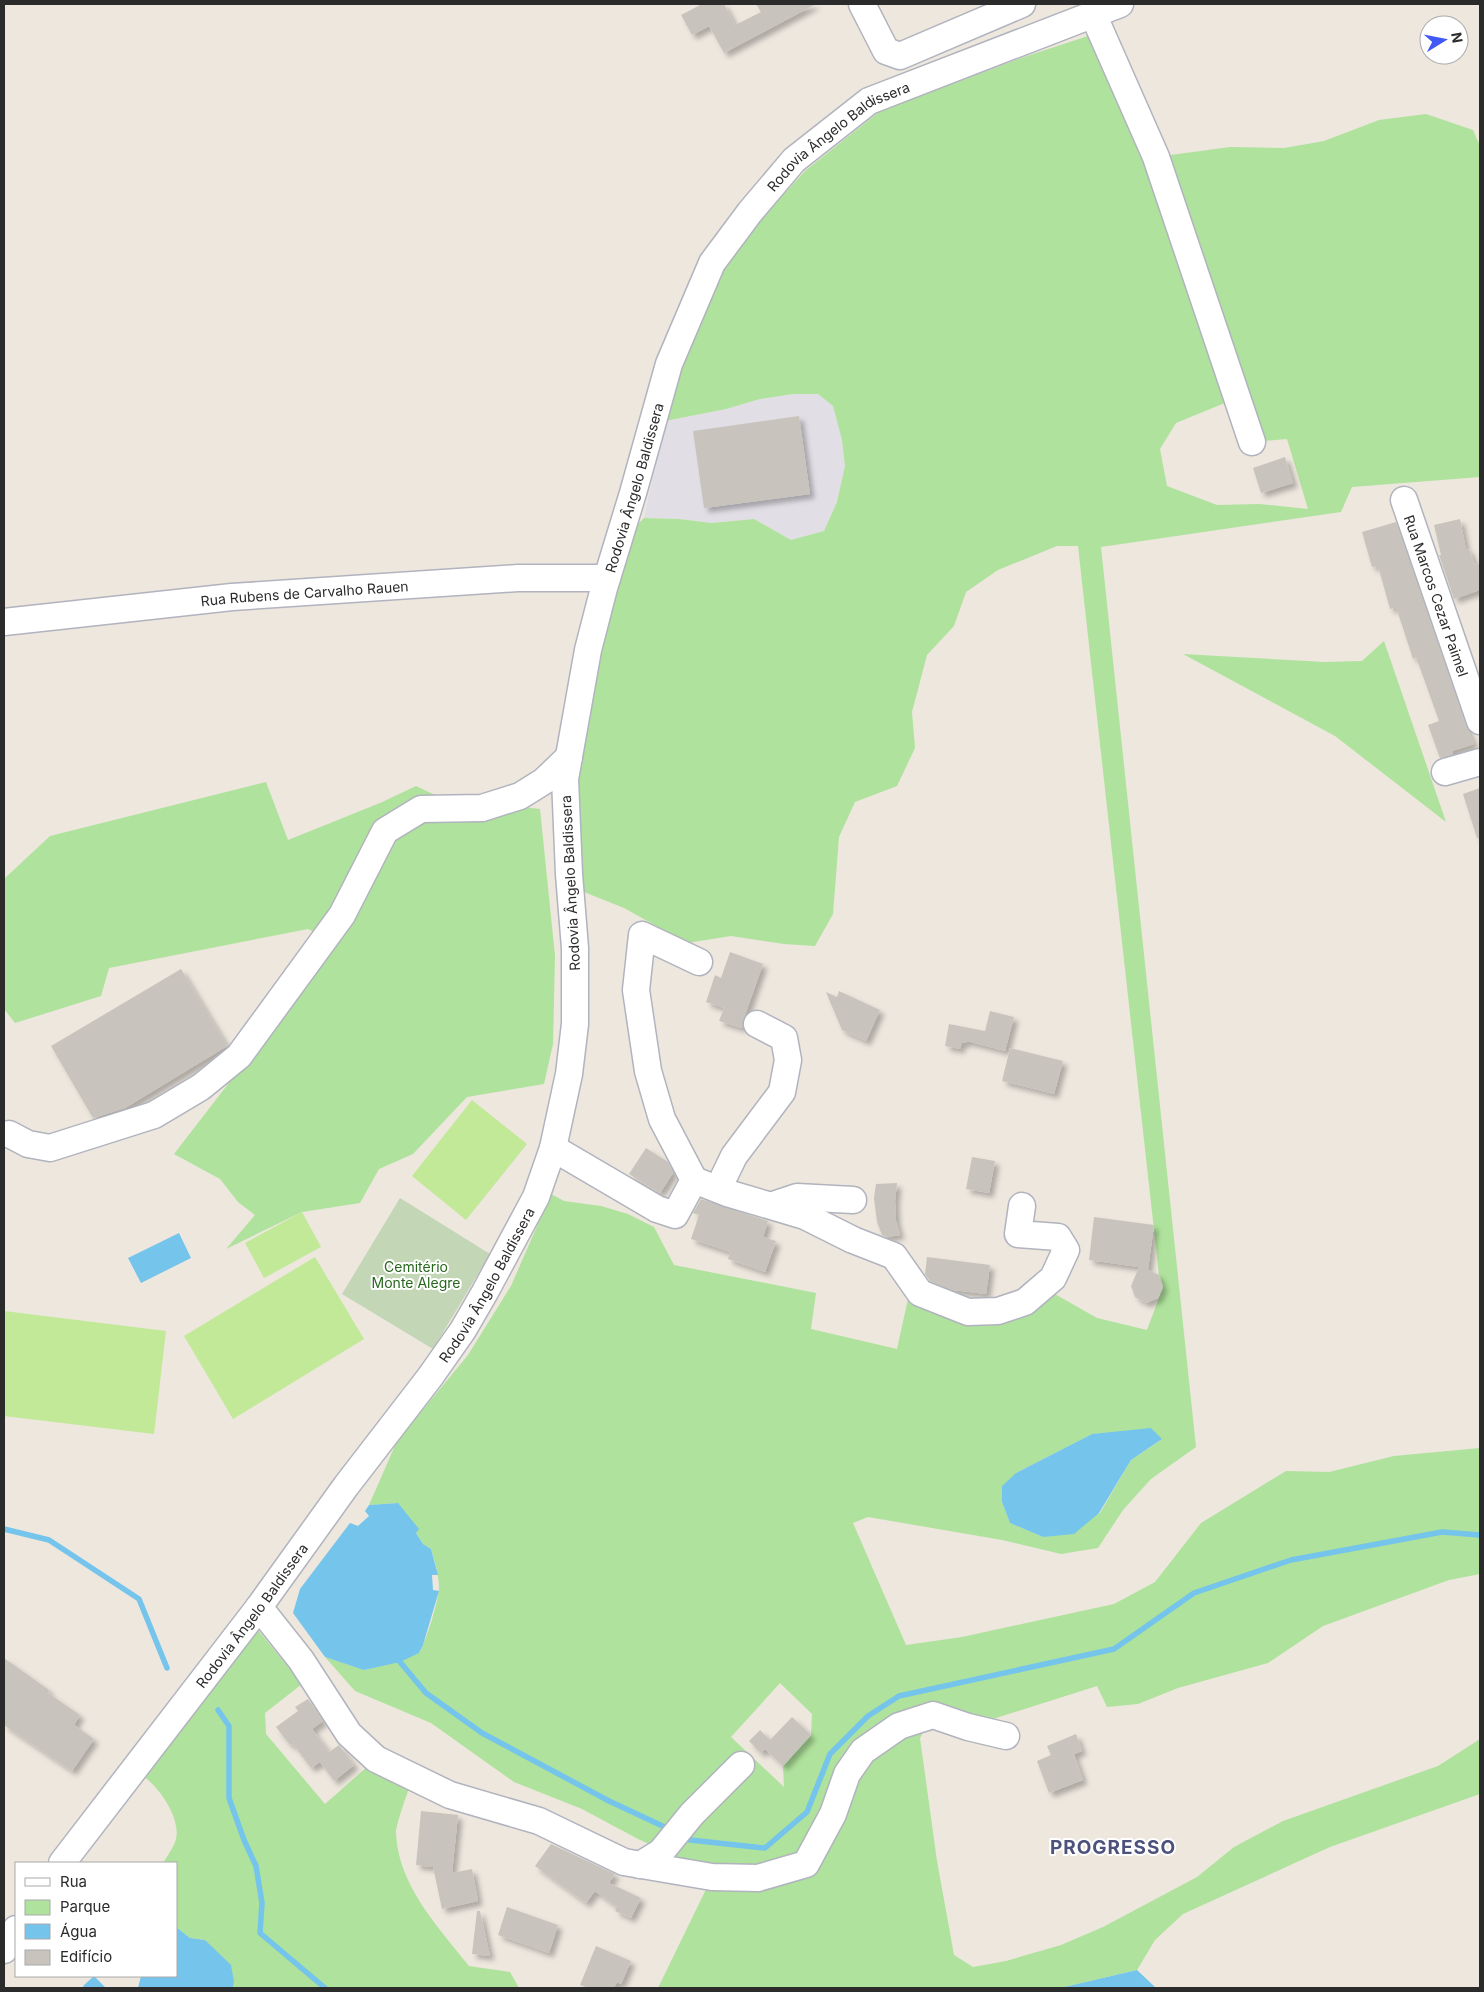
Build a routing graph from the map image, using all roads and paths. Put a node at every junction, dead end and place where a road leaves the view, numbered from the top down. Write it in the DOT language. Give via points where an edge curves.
graph roads {
  1 [pos="862,4"];
  2 [pos="1022,4"];
  3 [pos="1120,4"];
  4 [pos="1093,14"];
  5 [pos="1059,15"];
  6 [pos="1252,442"];
  7 [pos="1404,500"];
  8 [pos="606,578"];
  9 [pos="4,622"];
  10 [pos="1480,721"];
  11 [pos="569,757"];
  12 [pos="1480,762"];
  13 [pos="1445,772"];
  14 [pos="699,962"];
  15 [pos="757,1024"];
  16 [pos="9,1134"];
  17 [pos="553,1148"];
  18 [pos="694,1180"];
  19 [pos="718,1189"];
  20 [pos="853,1200"];
  21 [pos="770,1206"];
  22 [pos="1022,1206"];
  23 [pos="259,1607"];
  24 [pos="1006,1736"];
  25 [pos="741,1764"];
  26 [pos="63,1862"];
  27 [pos="640,1865"];
  28 [pos="15,1931"];
  29 [pos="4,1950"];
  1 -- 2 [label="street" via="886,51 900,56"];
  3 -- 4 [label="street, Rodovia Ângelo Baldissera"];
  4 -- 5 [label="street, Rodovia Ângelo Baldissera"];
  4 -- 6 [label="street" via="1156,157"];
  5 -- 8 [label="street, Rodovia Ângelo Baldissera" via="869,101 794,160 750,212 712,263 669,364"];
  7 -- 10 [label="street, Rua Marcos Cezar Paimel"];
  8 -- 9 [label="street, Rua Rubens de Carvalho Rauen" via="518,578 232,597"];
  8 -- 11 [label="street, Rodovia Ângelo Baldissera" via="588,650"];
  11 -- 16 [label="street" via="544,782 520,796 482,808 421,809 385,831 342,915 239,1056 201,1088 154,1115 50,1148 28,1144"];
  11 -- 17 [label="street, Rodovia Ângelo Baldissera" via="565,779 575,948 575,1024 569,1074"];
  12 -- 13 [label="street"];
  14 -- 18 [label="street" via="642,935 636,990 648,1071 662,1119"];
  15 -- 19 [label="street" via="784,1038 788,1060 782,1092 734,1156"];
  17 -- 18 [label="street" via="657,1209 675,1215"];
  17 -- 23 [label="street, Rodovia Ângelo Baldissera" via="536,1196 505,1259 463,1330"];
  18 -- 19 [label="street"];
  19 -- 21 [label="street"];
  20 -- 21 [label="street" via="797,1197"];
  21 -- 22 [label="street" via="805,1216 894,1256 920,1293 968,1312 998,1311 1024,1302 1054,1278 1066,1250 1058,1237 1018,1234"];
  23 -- 26 [label="street, Rodovia Ângelo Baldissera"];
  23 -- 27 [label="street" via="301,1660 349,1734 376,1759 450,1795 539,1821 624,1862"];
  24 -- 27 [label="street" via="932,1716 899,1726 863,1751 847,1774 833,1814 806,1864 758,1878 712,1877"];
  25 -- 27 [label="street" via="692,1814 661,1852"];
  28 -- 29 [label="street"];
}
